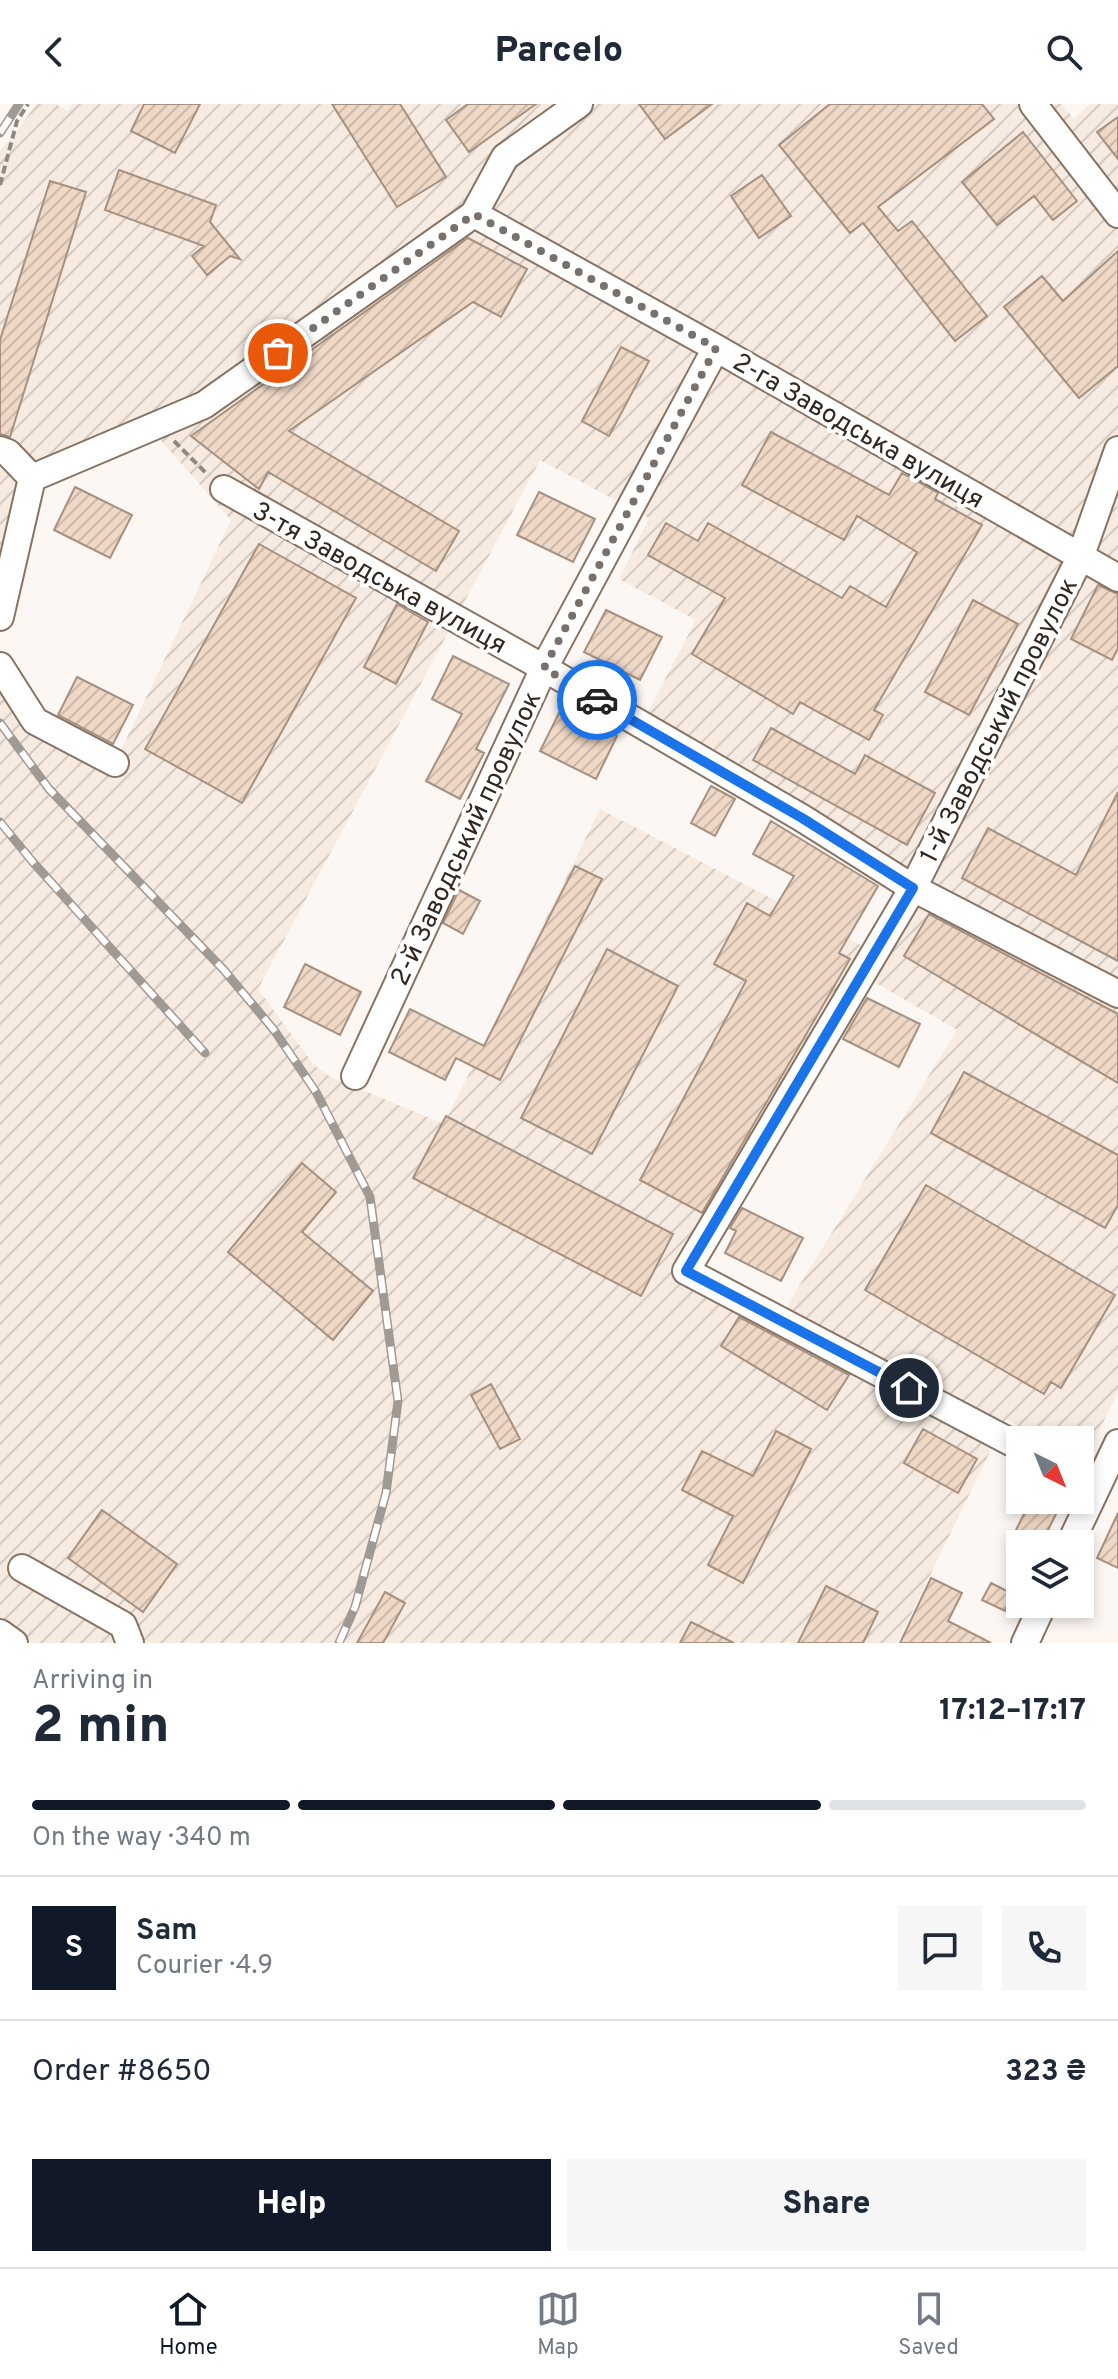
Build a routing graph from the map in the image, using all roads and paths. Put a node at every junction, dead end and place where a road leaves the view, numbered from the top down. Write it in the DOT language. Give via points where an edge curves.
graph roads {
  1 [pos="28,104"];
  2 [pos="579,104"];
  3 [pos="1033,104"];
  4 [pos="0,185"];
  5 [pos="474,214"];
  6 [pos="1118,214"];
  7 [pos="716,348"];
  8 [pos="159,424"];
  9 [pos="0,450"];
  10 [pos="1118,450"];
  11 [pos="32,478"];
  12 [pos="224,489"];
  13 [pos="1080,558"];
  14 [pos="1118,578"];
  15 [pos="0,617"];
  16 [pos="0,666"];
  17 [pos="544,668"];
  18 [pos="115,763"];
  19 [pos="913,888"];
  20 [pos="1118,994"];
  21 [pos="355,1076"];
  22 [pos="1006,1440"];
  23 [pos="1118,1443"];
  24 [pos="1094,1475"];
  25 [pos="22,1568"];
  26 [pos="1037,1618"];
  27 [pos="0,1633"];
  28 [pos="14,1643"];
  29 [pos="130,1643"];
  30 [pos="1025,1643"];
  1 -- 4 [label="path" via="17,121"];
  2 -- 5 [label="street" via="505,157"];
  3 -- 6 [label="street"];
  5 -- 7 [label="street, 2-га Заводська вулиця"];
  5 -- 8 [label="street" via="204,405"];
  7 -- 13 [label="street, 2-га Заводська вулиця"];
  7 -- 17 [label="street, 2-й Заводський провулок"];
  8 -- 11 [label="street"];
  8 -- 12 [label="path, 3-тя Заводська вулиця"];
  9 -- 11 [label="street"];
  10 -- 13 [label="street, 1-й Заводський провулок"];
  11 -- 15 [label="street"];
  12 -- 17 [label="street, 3-тя Заводська вулиця"];
  13 -- 14 [label="street, 2-га Заводська вулиця"];
  13 -- 19 [label="street, 1-й Заводський провулок"];
  16 -- 18 [label="street" via="35,721"];
  17 -- 19 [label="street, 3-тя Заводська вулиця"];
  17 -- 21 [label="street, 2-й Заводський провулок"];
  19 -- 20 [label="street, 3-тя Заводська вулиця"];
  19 -- 22 [label="street, 1-й Заводський провулок" via="686,1271"];
  23 -- 24 [label="street"];
  25 -- 29 [label="street" via="123,1625"];
  26 -- 30 [label="street"];
  27 -- 28 [label="street"];
}
